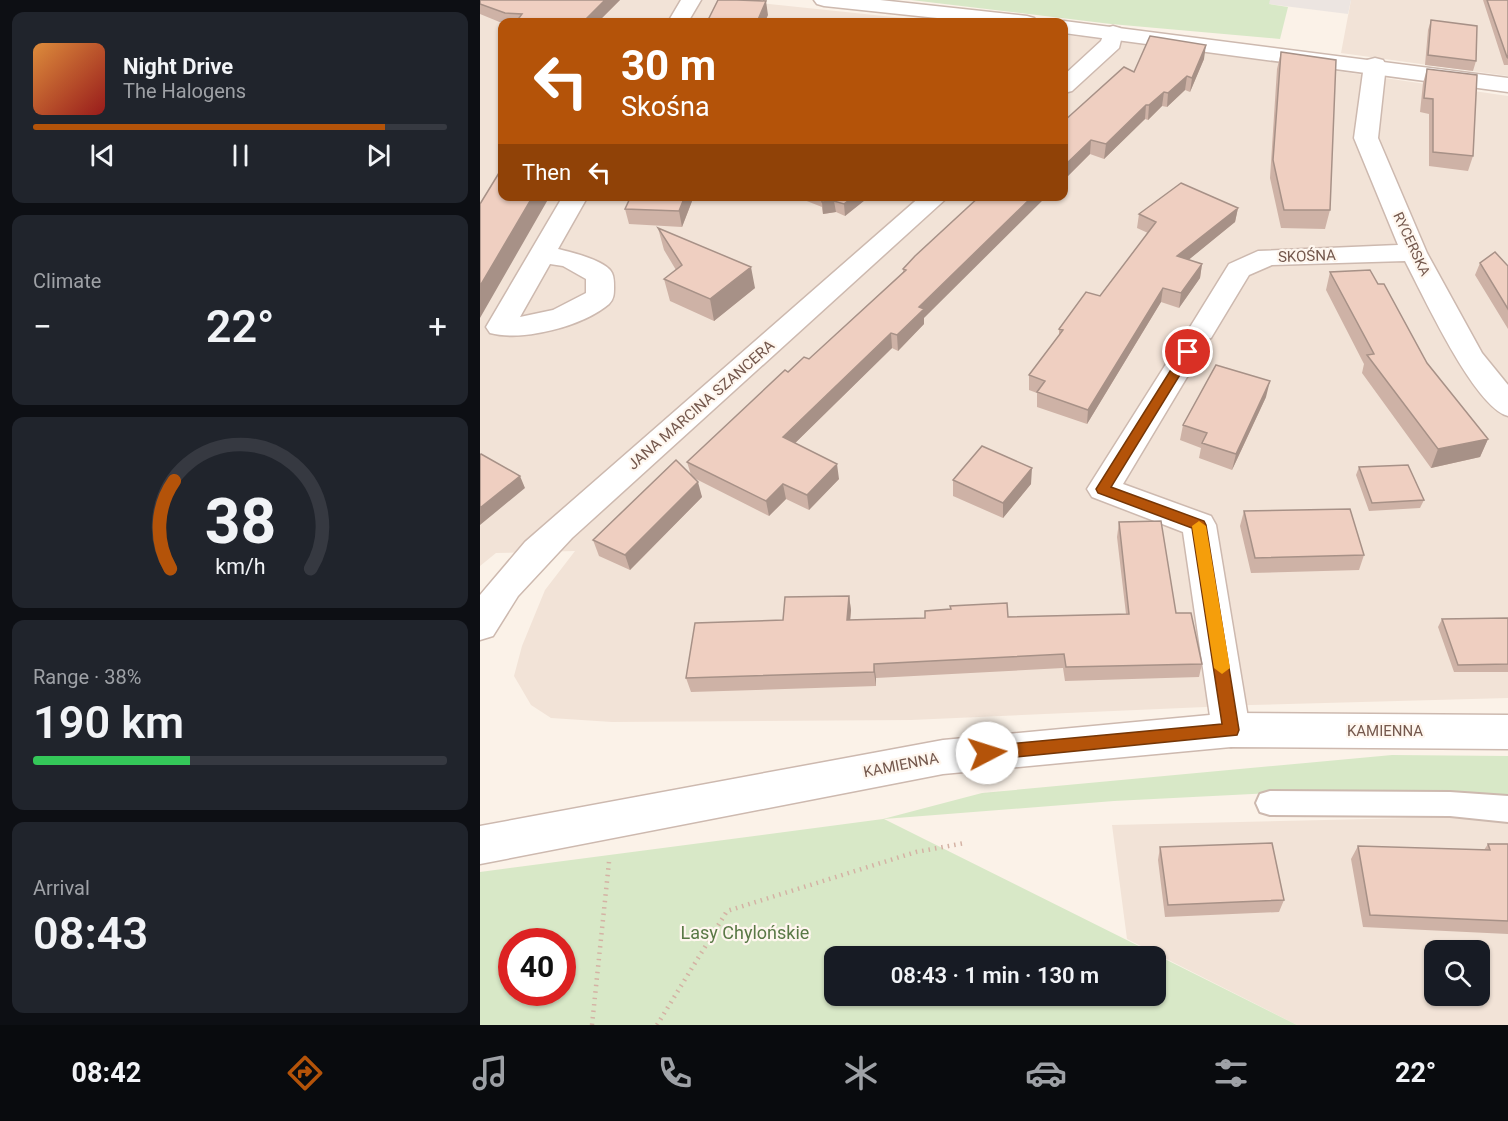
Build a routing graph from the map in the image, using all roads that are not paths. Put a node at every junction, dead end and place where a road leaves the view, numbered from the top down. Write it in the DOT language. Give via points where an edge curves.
graph roads {
  1 [pos="691,0"];
  2 [pos="824,0"];
  3 [pos="680,18"];
  4 [pos="990,18"];
  5 [pos="1068,27"];
  6 [pos="1113,32"];
  7 [pos="1375,65"];
  8 [pos="1068,82"];
  9 [pos="1508,85"];
  10 [pos="573,201"];
  11 [pos="932,201"];
  12 [pos="1414,253"];
  13 [pos="542,254"];
  14 [pos="1508,406"];
  15 [pos="480,626"];
  16 [pos="1231,730"];
  17 [pos="1508,732"];
  18 [pos="1270,803"];
  19 [pos="1508,809"];
  20 [pos="480,845"];
  1 -- 3 [label="street"];
  2 -- 4 [label="street"];
  5 -- 6 [label="street"];
  6 -- 7 [label="street"];
  6 -- 8 [label="street" via="1112,43"];
  7 -- 9 [label="street"];
  7 -- 12 [label="street, RYCERSKA" via="1366,138"];
  10 -- 13 [label="street"];
  11 -- 15 [label="street, JANA MARCINA SZANCERA" via="560,529 521,567"];
  12 -- 14 [label="street, RYCERSKA" via="1470,357"];
  12 -- 16 [label="street, SKOŚNA" via="1267,258 1239,270 1103,489 1199,525"];
  16 -- 17 [label="street, KAMIENNA"];
  16 -- 20 [label="street, KAMIENNA" via="943,757"];
  18 -- 19 [label="lane" via="1450,804"];
}
